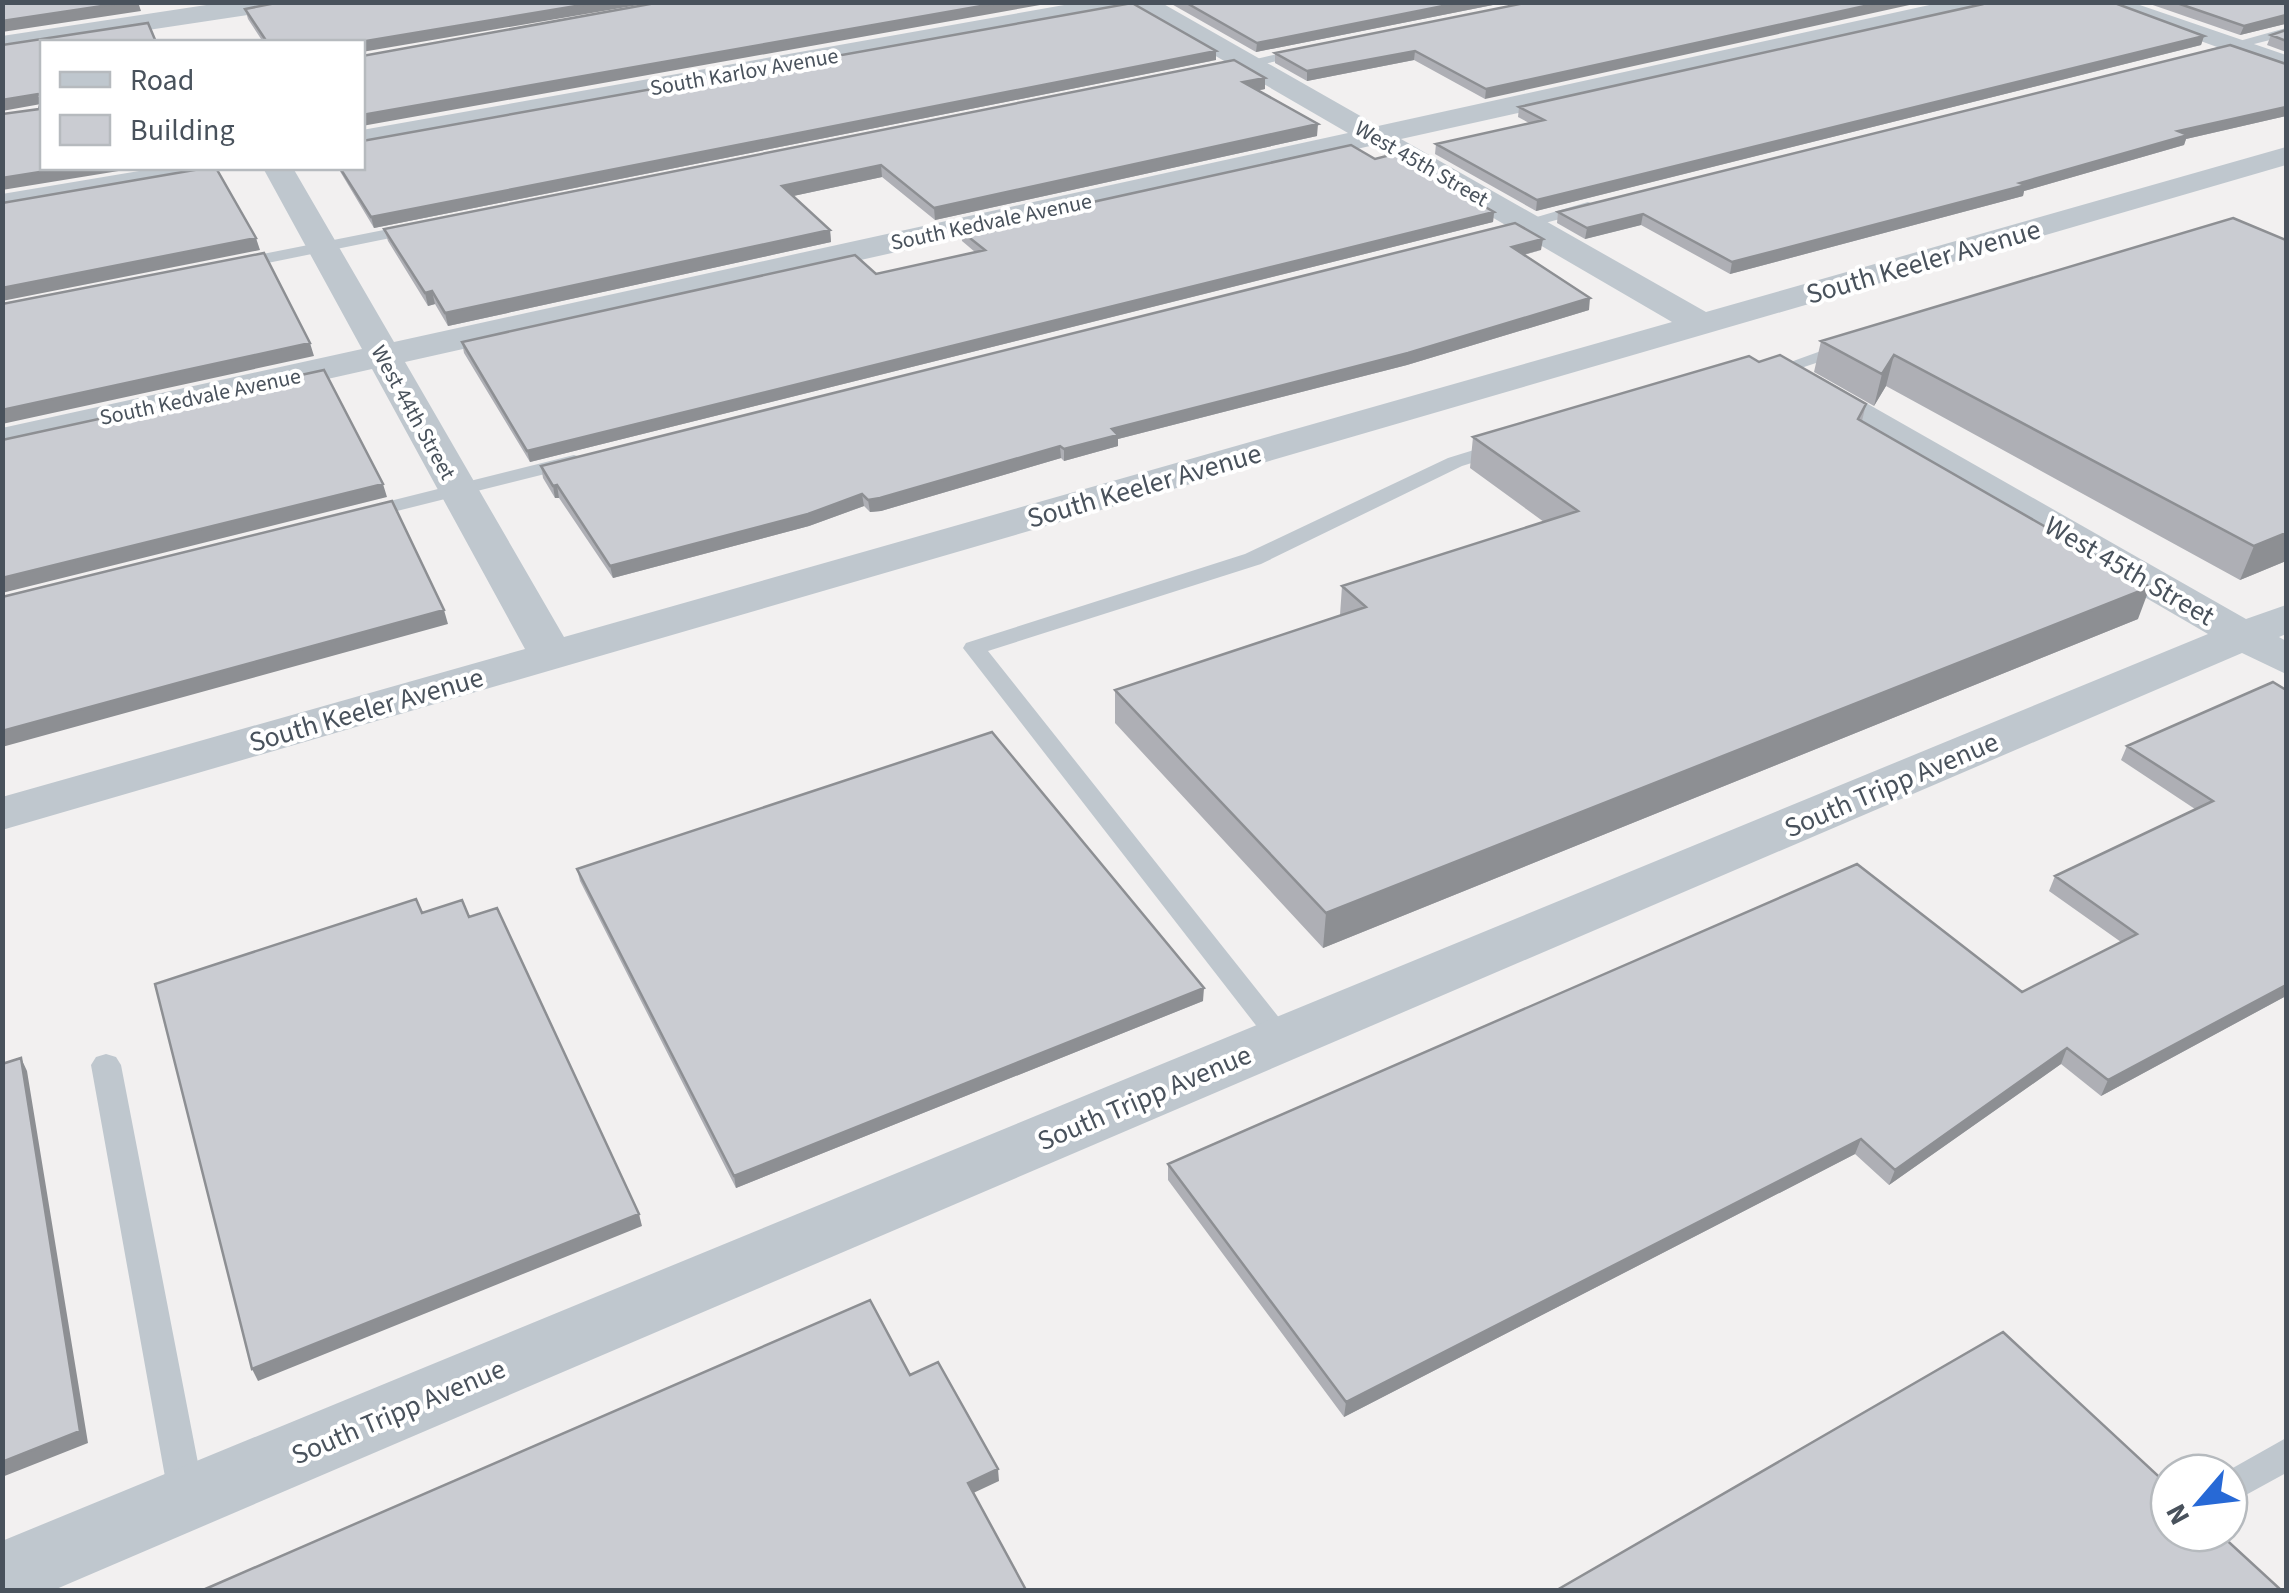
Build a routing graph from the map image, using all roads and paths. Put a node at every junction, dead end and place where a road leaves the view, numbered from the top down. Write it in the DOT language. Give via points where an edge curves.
graph roads {
  1 [pos="280,2"];
  2 [pos="1126,2"];
  3 [pos="1142,2"];
  4 [pos="1980,2"];
  5 [pos="2105,2"];
  6 [pos="189,9"];
  7 [pos="2286,32"];
  8 [pos="207,40"];
  9 [pos="2,44"];
  10 [pos="2232,46"];
  11 [pos="1321,48"];
  12 [pos="2187,57"];
  13 [pos="1247,63"];
  14 [pos="2286,64"];
  15 [pos="1216,69"];
  16 [pos="1376,136"];
  17 [pos="365,138"];
  18 [pos="2286,156"];
  19 [pos="195,170"];
  20 [pos="279,170"];
  21 [pos="2,204"];
  22 [pos="1602,204"];
  23 [pos="1526,223"];
  24 [pos="428,226"];
  25 [pos="1491,232"];
  26 [pos="322,247"];
  27 [pos="214,268"];
  28 [pos="1702,324"];
  29 [pos="1865,341"];
  30 [pos="383,356"];
  31 [pos="1768,367"];
  32 [pos="2,440"];
  33 [pos="1529,440"];
  34 [pos="592,456"];
  35 [pos="458,490"];
  36 [pos="342,519"];
  37 [pos="2272,638"];
  38 [pos="551,656"];
  39 [pos="2,814"];
  40 [pos="1282,1039"];
  41 [pos="106,1065"];
  42 [pos="2286,1454"];
  43 [pos="2249,1477"];
  44 [pos="187,1499"];
  45 [pos="2,1576"];
  1 -- 6 [label="street"];
  2 -- 17 [label="street, South Karlov Avenue"];
  3 -- 13 [label="street, West 45th Street"];
  4 -- 16 [label="street, South Kedvale Avenue"];
  5 -- 10 [label="street"];
  6 -- 8 [label="street"];
  6 -- 9 [label="street"];
  7 -- 10 [label="lane"];
  10 -- 12 [label="lane"];
  10 -- 14 [label="street"];
  11 -- 13 [label="lane"];
  13 -- 15 [label="lane"];
  13 -- 16 [label="street, West 45th Street"];
  16 -- 23 [label="street, West 45th Street"];
  16 -- 30 [label="street, South Kedvale Avenue"];
  18 -- 28 [label="street, South Keeler Avenue"];
  19 -- 21 [label="street"];
  20 -- 26 [label="street, West 44th Street"];
  22 -- 23 [label="lane"];
  23 -- 25 [label="lane"];
  23 -- 28 [label="street, West 45th Street"];
  24 -- 26 [label="lane"];
  26 -- 27 [label="lane"];
  26 -- 30 [label="street, West 44th Street"];
  28 -- 38 [label="street, South Keeler Avenue"];
  29 -- 31 [label="lane"];
  30 -- 32 [label="street, South Kedvale Avenue"];
  30 -- 35 [label="street, West 44th Street"];
  31 -- 37 [label="street, West 45th Street"];
  33 -- 40 [label="lane" via="1455,462 1252,558 974,648"];
  34 -- 35 [label="lane"];
  35 -- 36 [label="lane"];
  35 -- 38 [label="street, West 44th Street"];
  37 -- 40 [label="street, South Tripp Avenue"];
  38 -- 39 [label="street, South Keeler Avenue"];
  40 -- 44 [label="street, South Tripp Avenue"];
  41 -- 44 [label="lane"];
  42 -- 43 [label="lane"];
  44 -- 45 [label="street, South Tripp Avenue"];
}
